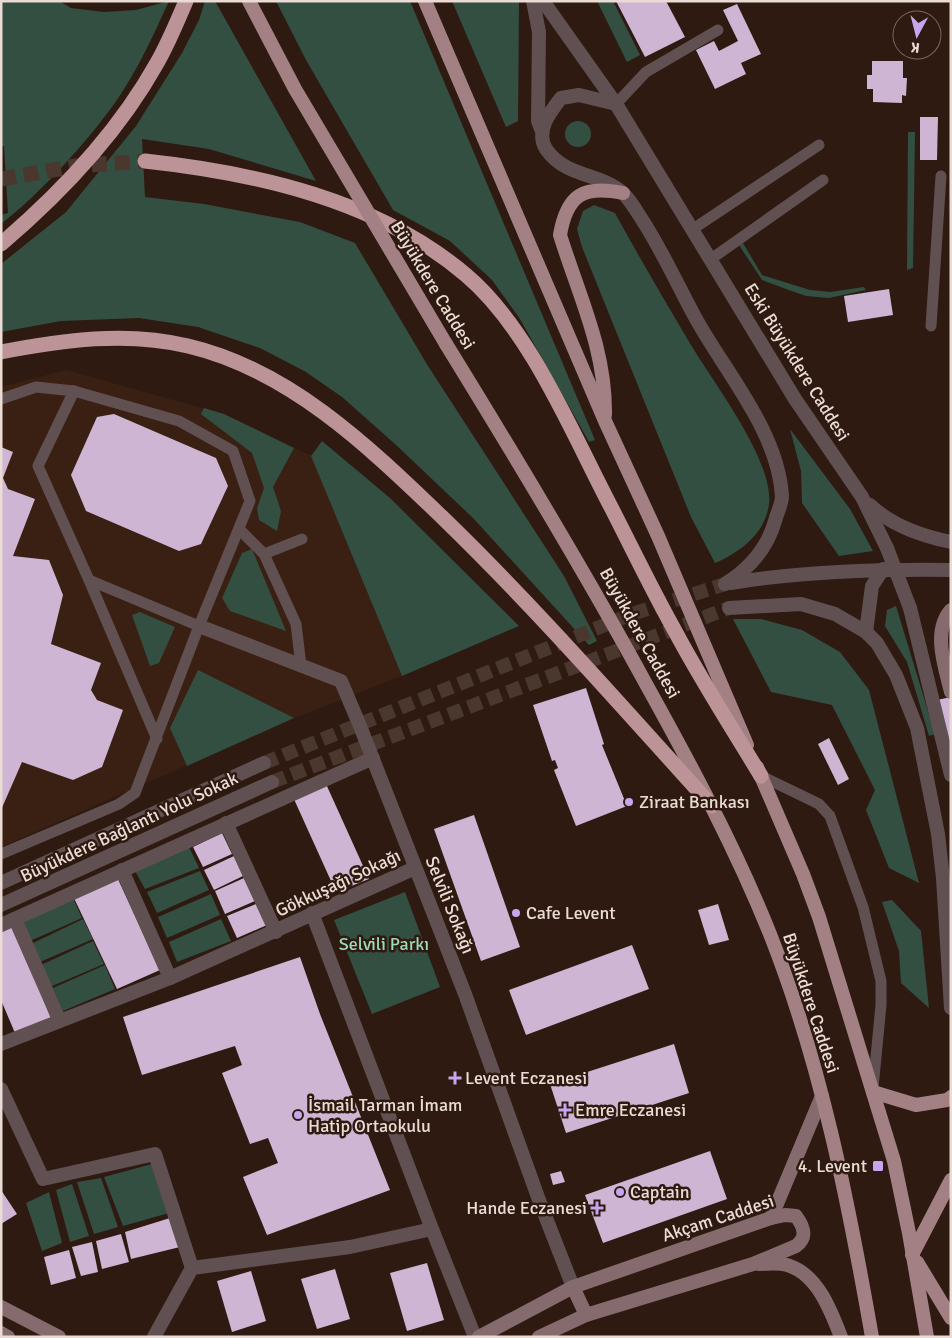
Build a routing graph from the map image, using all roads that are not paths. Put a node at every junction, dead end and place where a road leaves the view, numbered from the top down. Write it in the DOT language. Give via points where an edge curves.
graph roads {
  1 [pos="186,1"];
  2 [pos="249,1"];
  3 [pos="425,1"];
  4 [pos="532,1"];
  5 [pos="543,1"];
  6 [pos="718,30"];
  7 [pos="616,104"];
  8 [pos="542,133"];
  9 [pos="819,145"];
  10 [pos="145,161"];
  11 [pos="942,176"];
  12 [pos="823,180"];
  13 [pos="623,194"];
  14 [pos="693,229"];
  15 [pos="1,244"];
  16 [pos="712,259"];
  17 [pos="931,326"];
  18 [pos="1,352"];
  19 [pos="74,391"];
  20 [pos="1,399"];
  21 [pos="605,421"];
  22 [pos="862,497"];
  23 [pos="239,529"];
  24 [pos="302,539"];
  25 [pos="951,542"];
  26 [pos="264,554"];
  27 [pos="883,570"];
  28 [pos="951,570"];
  29 [pos="88,580"];
  30 [pos="729,608"];
  31 [pos="951,610"];
  32 [pos="199,626"];
  33 [pos="866,632"];
  34 [pos="301,666"];
  35 [pos="951,692"];
  36 [pos="156,739"];
  37 [pos="373,758"];
  38 [pos="264,763"];
  39 [pos="951,775"];
  40 [pos="761,776"];
  41 [pos="272,782"];
  42 [pos="712,806"];
  43 [pos="226,823"];
  44 [pos="1,854"];
  45 [pos="416,868"];
  46 [pos="122,870"];
  47 [pos="1,883"];
  48 [pos="1,905"];
  49 [pos="312,913"];
  50 [pos="15,919"];
  51 [pos="1,925"];
  52 [pos="276,932"];
  53 [pos="170,978"];
  54 [pos="951,1008"];
  55 [pos="59,1020"];
  56 [pos="1,1044"];
  57 [pos="1,1089"];
  58 [pos="872,1092"];
  59 [pos="822,1096"];
  60 [pos="951,1096"];
  61 [pos="951,1180"];
  62 [pos="771,1218"];
  63 [pos="432,1229"];
  64 [pos="912,1255"];
  65 [pos="753,1264"];
  66 [pos="192,1268"];
  67 [pos="573,1286"];
  68 [pos="1,1307"];
  69 [pos="586,1315"];
  70 [pos="951,1318"];
  71 [pos="1,1333"];
  72 [pos="8,1337"];
  73 [pos="59,1337"];
  74 [pos="154,1337"];
  75 [pos="477,1337"];
  76 [pos="539,1337"];
  77 [pos="841,1337"];
  78 [pos="872,1337"];
  79 [pos="927,1337"];
  1 -- 15 [label="highway" via="157,63 98,148 59,193"];
  2 -- 42 [label="main road, Büyükdere Caddesi, bridge" via="294,88 597,594"];
  3 -- 21 [label="main road, Büyükdere Caddesi"];
  4 -- 8 [label="street" via="539,32 538,121"];
  5 -- 7 [label="street, Eski Büyükdere Caddesi"];
  6 -- 7 [label="lane" via="646,72"];
  7 -- 8 [label="street" via="579,96 561,98 547,115"];
  7 -- 14 [label="street, Eski Büyükdere Caddesi"];
  8 -- 13 [label="street" via="545,148 560,164 601,180"];
  9 -- 14 [label="lane"];
  10 -- 40 [label="highway" via="235,174 349,208 407,233 466,274 523,341 675,632"];
  11 -- 17 [label="lane"];
  12 -- 16 [label="lane"];
  13 -- 21 [label="main road" via="603,189 576,197 563,216 560,235 597,346 605,386"];
  13 -- 27 [label="street" via="656,240 695,318 749,404 776,459 782,498 771,536 746,571 725,584 785,574"];
  14 -- 16 [label="street, Eski Büyükdere Caddesi"];
  16 -- 22 [label="street, Eski Büyükdere Caddesi" via="795,399"];
  18 -- 42 [label="highway" via="76,340 118,338 158,341 189,346 225,358 300,395 391,469 462,537 530,605"];
  19 -- 20 [label="lane" via="36,387"];
  19 -- 23 [label="lane" via="179,421 233,451 250,501"];
  19 -- 29 [label="lane" via="38,466"];
  21 -- 40 [label="main road, Büyükdere Caddesi"];
  22 -- 25 [label="street" via="882,516 912,531"];
  22 -- 39 [label="street, Eski Büyükdere Caddesi, bridge" via="887,548 910,608"];
  23 -- 26 [label="lane"];
  23 -- 32 [label="lane"];
  24 -- 26 [label="lane"];
  26 -- 34 [label="lane" via="296,624"];
  27 -- 28 [label="street"];
  27 -- 33 [label="street" via="872,586"];
  29 -- 32 [label="lane"];
  29 -- 36 [label="lane"];
  30 -- 33 [label="street" via="801,604 835,614"];
  31 -- 35 [label="main road" via="944,619 942,653"];
  32 -- 34 [label="street, Selvili Sokağı"];
  32 -- 36 [label="lane"];
  33 -- 54 [label="street" via="877,643 896,675 922,749 943,878"];
  34 -- 37 [label="street, Selvili Sokağı" via="341,681"];
  36 -- 44 [label="lane" via="135,793 119,804"];
  37 -- 43 [label="street"];
  37 -- 45 [label="street, Selvili Sokağı"];
  38 -- 47 [label="street"];
  40 -- 58 [label="main road, Büyükdere Caddesi" via="819,918"];
  40 -- 58 [label="lane" via="818,804 830,816 853,879 881,981"];
  41 -- 48 [label="street, Büyükdere Bağlantı Yolu Sokak"];
  42 -- 59 [label="main road, Büyükdere Caddesi" via="770,936"];
  43 -- 46 [label="street"];
  43 -- 52 [label="street, Gökkuşağı Sokağı"];
  45 -- 49 [label="street, Gökkuşağı Sokağı"];
  45 -- 67 [label="street, Selvili Sokağı" via="466,994"];
  46 -- 50 [label="street"];
  46 -- 53 [label="street"];
  49 -- 52 [label="street, Gökkuşağı Sokağı"];
  49 -- 63 [label="street"];
  50 -- 51 [label="street"];
  50 -- 55 [label="street"];
  52 -- 53 [label="street, Gökkuşağı Sokağı"];
  53 -- 55 [label="street, Gökkuşağı Sokağı"];
  55 -- 56 [label="street, Gökkuşağı Sokağı"];
  57 -- 66 [label="street" via="43,1178 155,1154"];
  58 -- 60 [label="main road" via="916,1105 947,1100"];
  58 -- 64 [label="main road, Büyükdere Caddesi" via="898,1176"];
  59 -- 62 [label="main road"];
  59 -- 78 [label="main road, Büyükdere Caddesi" via="843,1181"];
  61 -- 64 [label="main road"];
  62 -- 65 [label="main road, Akçam Caddesi" via="796,1216 805,1232 802,1242"];
  62 -- 67 [label="main road, Akçam Caddesi"];
  63 -- 66 [label="street" via="350,1246"];
  63 -- 75 [label="street"];
  64 -- 70 [label="main road"];
  64 -- 79 [label="main road, Büyükdere Caddesi"];
  65 -- 69 [label="main road, Akçam Caddesi"];
  65 -- 77 [label="main road" via="790,1266 804,1273 824,1298"];
  66 -- 74 [label="street"];
  67 -- 69 [label="main road"];
  67 -- 75 [label="main road, Akçam Caddesi"];
  68 -- 73 [label="main road"];
  69 -- 76 [label="main road, Akçam Caddesi"];
  71 -- 72 [label="main road"];
}
